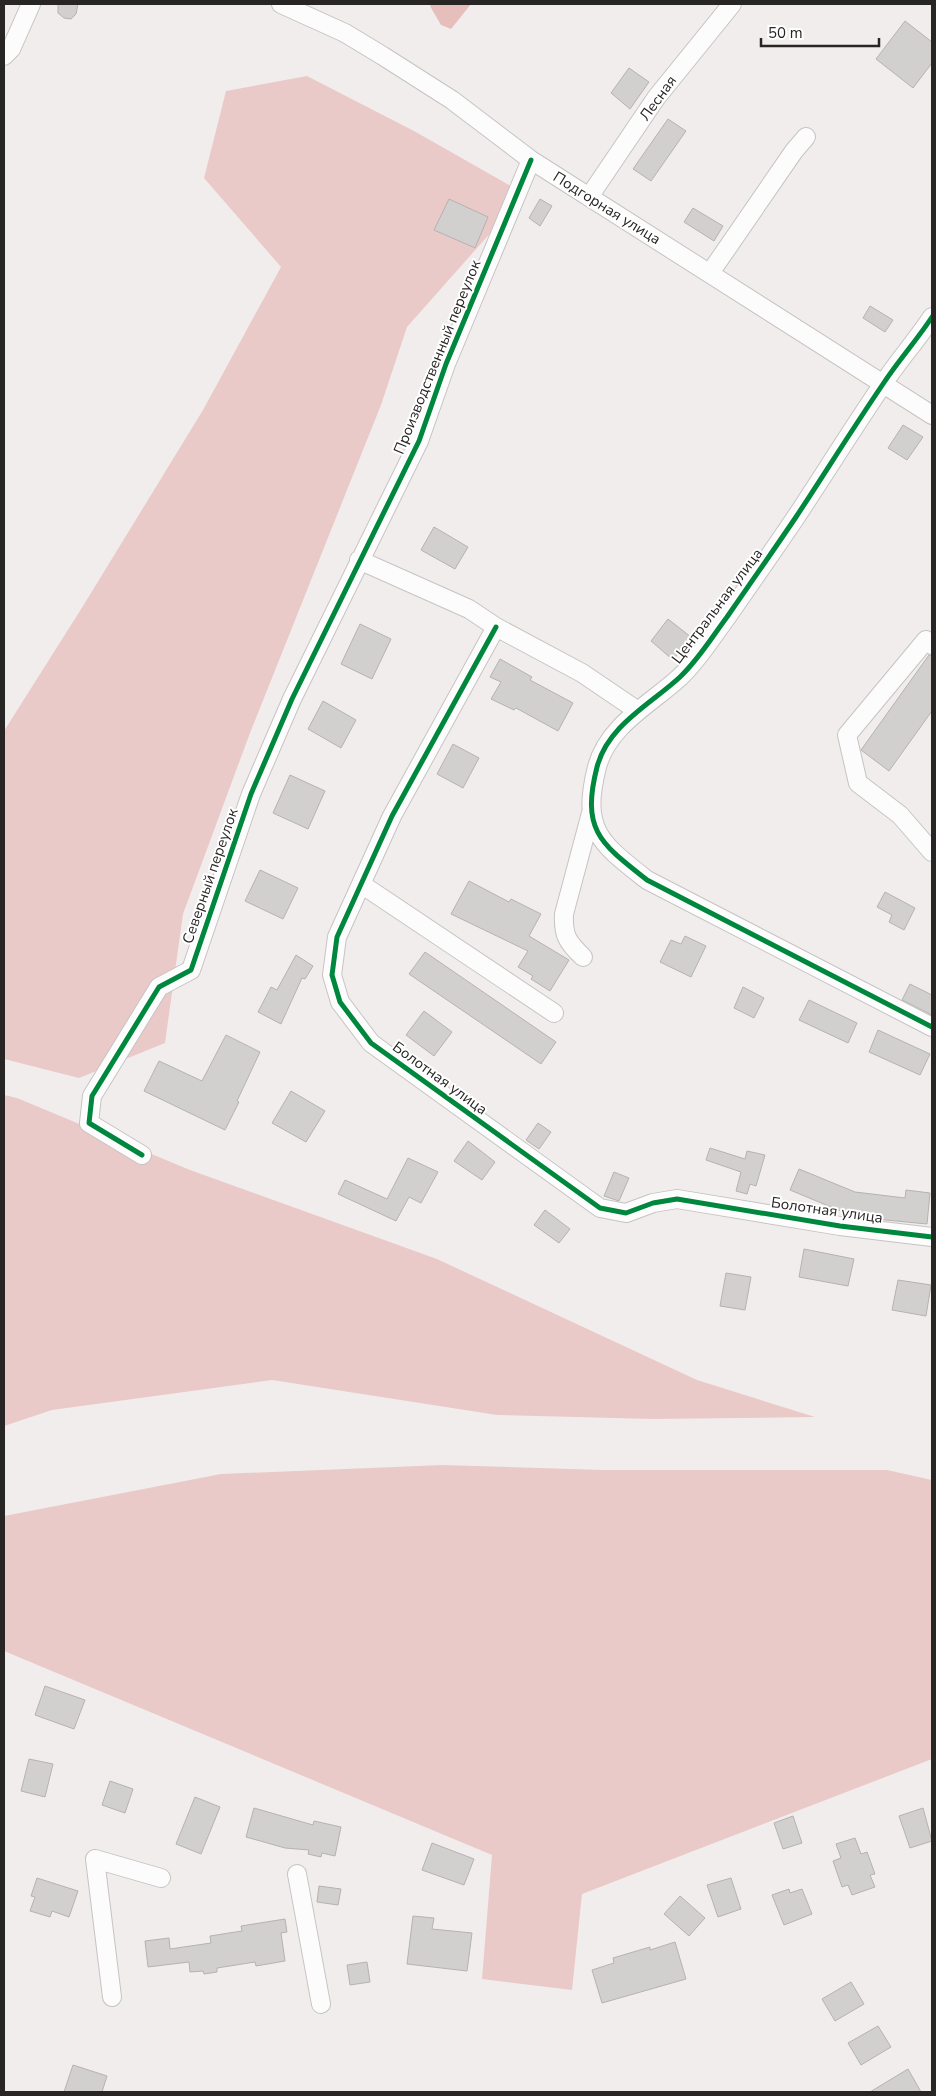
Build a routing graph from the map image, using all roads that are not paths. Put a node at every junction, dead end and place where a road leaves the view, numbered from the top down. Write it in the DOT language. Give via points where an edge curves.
graph roads {
  1 [pos="31,4"];
  2 [pos="280,4"];
  3 [pos="732,4"];
  4 [pos="4,56"];
  5 [pos="806,137"];
  6 [pos="532,160"];
  7 [pos="590,197"];
  8 [pos="710,273"];
  9 [pos="932,317"];
  10 [pos="884,383"];
  11 [pos="932,415"];
  12 [pos="359,560"];
  13 [pos="496,627"];
  14 [pos="932,645"];
  15 [pos="638,711"];
  16 [pos="591,810"];
  17 [pos="932,852"];
  18 [pos="361,884"];
  19 [pos="583,957"];
  20 [pos="554,1013"];
  21 [pos="932,1027"];
  22 [pos="142,1155"];
  23 [pos="932,1237"];
  24 [pos="297,1874"];
  25 [pos="161,1878"];
  26 [pos="112,1997"];
  27 [pos="321,2004"];
  1 -- 4 [label="street" via="11,49"];
  2 -- 6 [label="street, Подгорная улица" via="345,33 383,56 452,100"];
  3 -- 7 [label="street, Лесная" via="656,98"];
  5 -- 8 [label="street"];
  6 -- 7 [label="street, Подгорная улица"];
  6 -- 12 [label="street, Производственный переулок" via="446,364 419,441"];
  7 -- 8 [label="street, Подгорная улица"];
  8 -- 10 [label="street, Подгорная улица"];
  9 -- 10 [label="street, Центральная улица"];
  10 -- 11 [label="street, Подгорная улица"];
  10 -- 15 [label="street, Центральная улица" via="700,655"];
  12 -- 13 [label="street" via="469,609"];
  12 -- 22 [label="street, Северный переулок" via="292,699 251,794 191,970 159,987 92,1096 89,1123"];
  13 -- 15 [label="street" via="582,673"];
  13 -- 18 [label="street, Болотная улица" via="392,816"];
  14 -- 17 [label="street" via="926,640 847,735 858,783 900,815"];
  15 -- 16 [label="street, Центральная улица" via="609,741 598,764"];
  16 -- 19 [label="street" via="564,914 564,929 570,945"];
  16 -- 21 [label="street, Центральная улица" via="597,834 610,851 646,880"];
  18 -- 20 [label="street"];
  18 -- 23 [label="street, Болотная улица" via="337,937 332,975 345,1009 371,1043 600,1208 626,1213 676,1199 840,1226"];
  24 -- 27 [label="street"];
  25 -- 26 [label="street" via="95,1859"];
}
